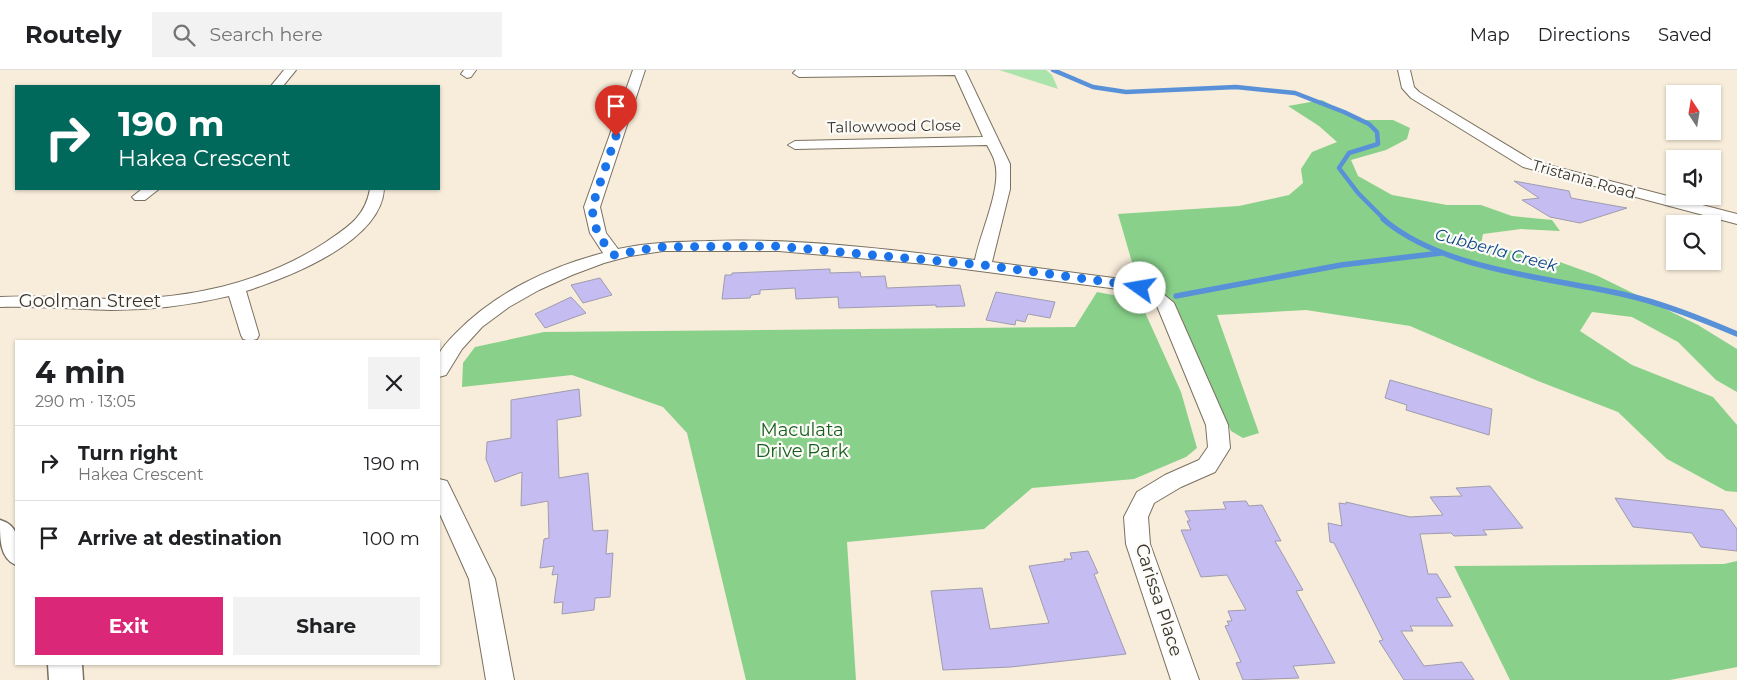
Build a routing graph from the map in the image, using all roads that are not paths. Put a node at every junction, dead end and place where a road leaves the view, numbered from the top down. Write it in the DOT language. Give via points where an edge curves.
graph roads {
  1 [pos="290,70"];
  2 [pos="639,70"];
  3 [pos="959,70"];
  4 [pos="1404,70"];
  5 [pos="799,72"];
  6 [pos="278,85"];
  7 [pos="993,141"];
  8 [pos="795,145"];
  9 [pos="377,190"];
  10 [pos="1737,219"];
  11 [pos="614,255"];
  12 [pos="983,265"];
  13 [pos="236,288"];
  14 [pos="0,302"];
  15 [pos="250,335"];
  16 [pos="440,368"];
  17 [pos="440,489"];
  18 [pos="0,531"];
  19 [pos="15,552"];
  20 [pos="66,665"];
  21 [pos="66,680"];
  22 [pos="500,680"];
  23 [pos="1185,680"];
  1 -- 6 [label="street"];
  2 -- 11 [label="street" via="592,207 600,238"];
  3 -- 5 [label="street"];
  3 -- 7 [label="street"];
  4 -- 10 [label="street, Tristania Road" via="1408,88 1415,96 1528,164"];
  7 -- 8 [label="street, Tallowwood Close"];
  7 -- 12 [label="street" via="1004,164 1005,179 984,247"];
  9 -- 13 [label="street, Goolman Street" via="372,211 328,249 301,264"];
  11 -- 12 [label="street" via="658,247 774,246"];
  11 -- 16 [label="street" via="561,273 514,295 476,323 445,356"];
  12 -- 23 [label="street, Carissa Place" via="1130,285 1150,292 1165,303 1217,425 1219,448 1207,466 1145,498 1136,517 1138,544"];
  13 -- 14 [label="street, Goolman Street" via="157,303"];
  13 -- 15 [label="street"];
  17 -- 22 [label="street" via="482,579"];
  18 -- 19 [label="street"];
  20 -- 21 [label="street"];
}
